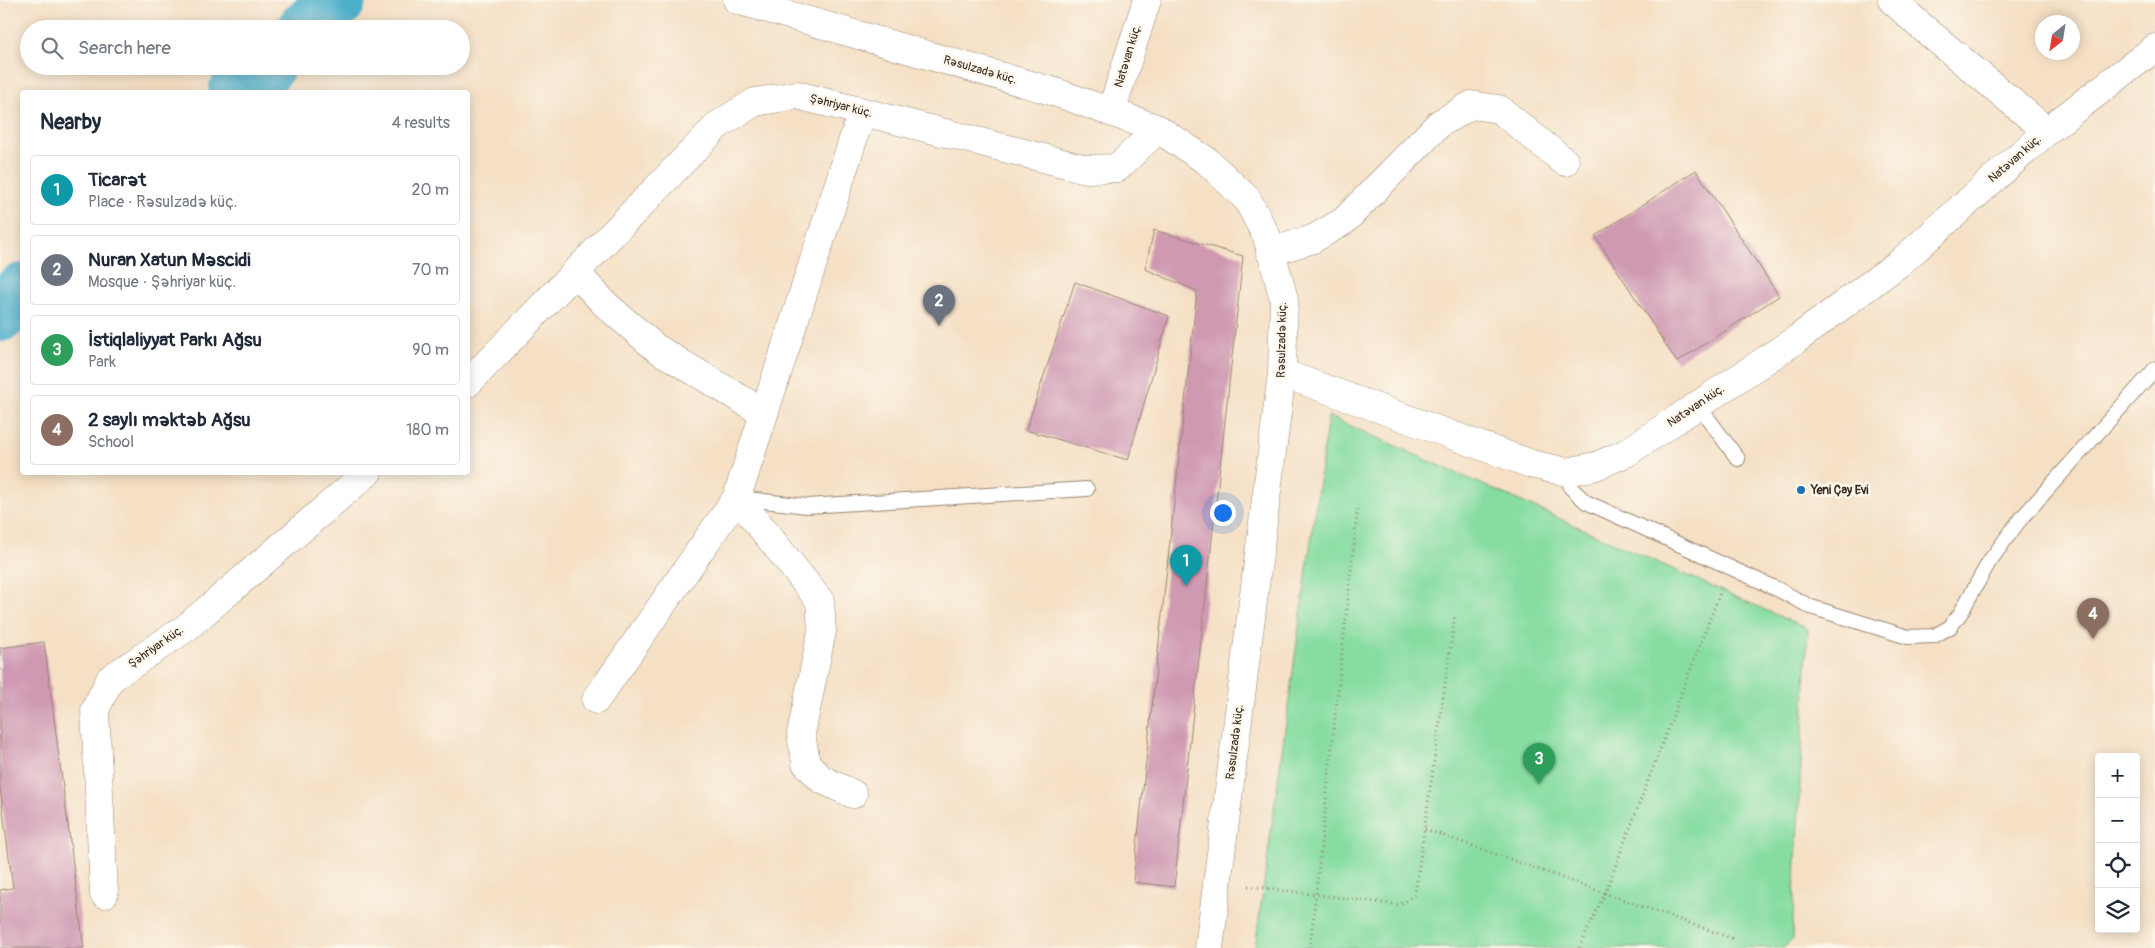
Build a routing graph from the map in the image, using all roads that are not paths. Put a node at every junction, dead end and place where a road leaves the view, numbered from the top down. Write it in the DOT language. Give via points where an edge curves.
graph roads {
  1 [pos="737,0"];
  2 [pos="1892,0"];
  3 [pos="1142,2"];
  4 [pos="2155,48"];
  5 [pos="862,112"];
  6 [pos="1111,112"];
  7 [pos="1158,129"];
  8 [pos="2047,131"];
  9 [pos="1565,162"];
  10 [pos="1270,252"];
  11 [pos="575,272"];
  12 [pos="2155,369"];
  13 [pos="1282,373"];
  14 [pos="470,381"];
  15 [pos="1698,405"];
  16 [pos="764,413"];
  17 [pos="1738,459"];
  18 [pos="1567,472"];
  19 [pos="364,475"];
  20 [pos="1087,489"];
  21 [pos="737,498"];
  22 [pos="596,700"];
  23 [pos="853,794"];
  24 [pos="104,894"];
  25 [pos="1208,948"];
  1 -- 6 [label="street, Rəsulzadə küç." via="1055,92"];
  2 -- 8 [label="street, Natəvan küç."];
  3 -- 6 [label="street, Natəvan küç."];
  4 -- 8 [label="street, Natəvan küç."];
  5 -- 7 [label="street, Şəhriyar küç." via="1086,169 1118,168"];
  5 -- 11 [label="street, Şəhriyar küç." via="796,95 755,102 718,125"];
  5 -- 16 [label="street"];
  6 -- 7 [label="street, Rəsulzadə küç."];
  7 -- 10 [label="street, Rəsulzadə küç." via="1207,161 1247,199 1267,237"];
  8 -- 15 [label="street, Natəvan küç." via="1902,261"];
  9 -- 10 [label="street" via="1499,109 1471,105 1439,124 1344,221 1313,239"];
  10 -- 13 [label="street, Rəsulzadə küç." via="1284,299"];
  11 -- 14 [label="street, Şəhriyar küç."];
  11 -- 16 [label="street" via="606,305 656,348"];
  12 -- 18 [label="lane" via="2019,521 1989,562 1960,614 1950,627 1934,636 1908,636 1811,607 1586,502 1571,488"];
  13 -- 18 [label="street, Natəvan küç." via="1531,464"];
  13 -- 25 [label="street, Rəsulzadə küç."];
  15 -- 17 [label="lane"];
  15 -- 18 [label="street, Natəvan küç." via="1626,453 1596,466"];
  16 -- 21 [label="street"];
  19 -- 24 [label="street, Şəhriyar küç." via="186,628 110,680 95,710"];
  20 -- 21 [label="lane" via="807,506"];
  21 -- 22 [label="street"];
  21 -- 23 [label="street" via="820,601 822,631 801,734 806,764 820,778"];
}
